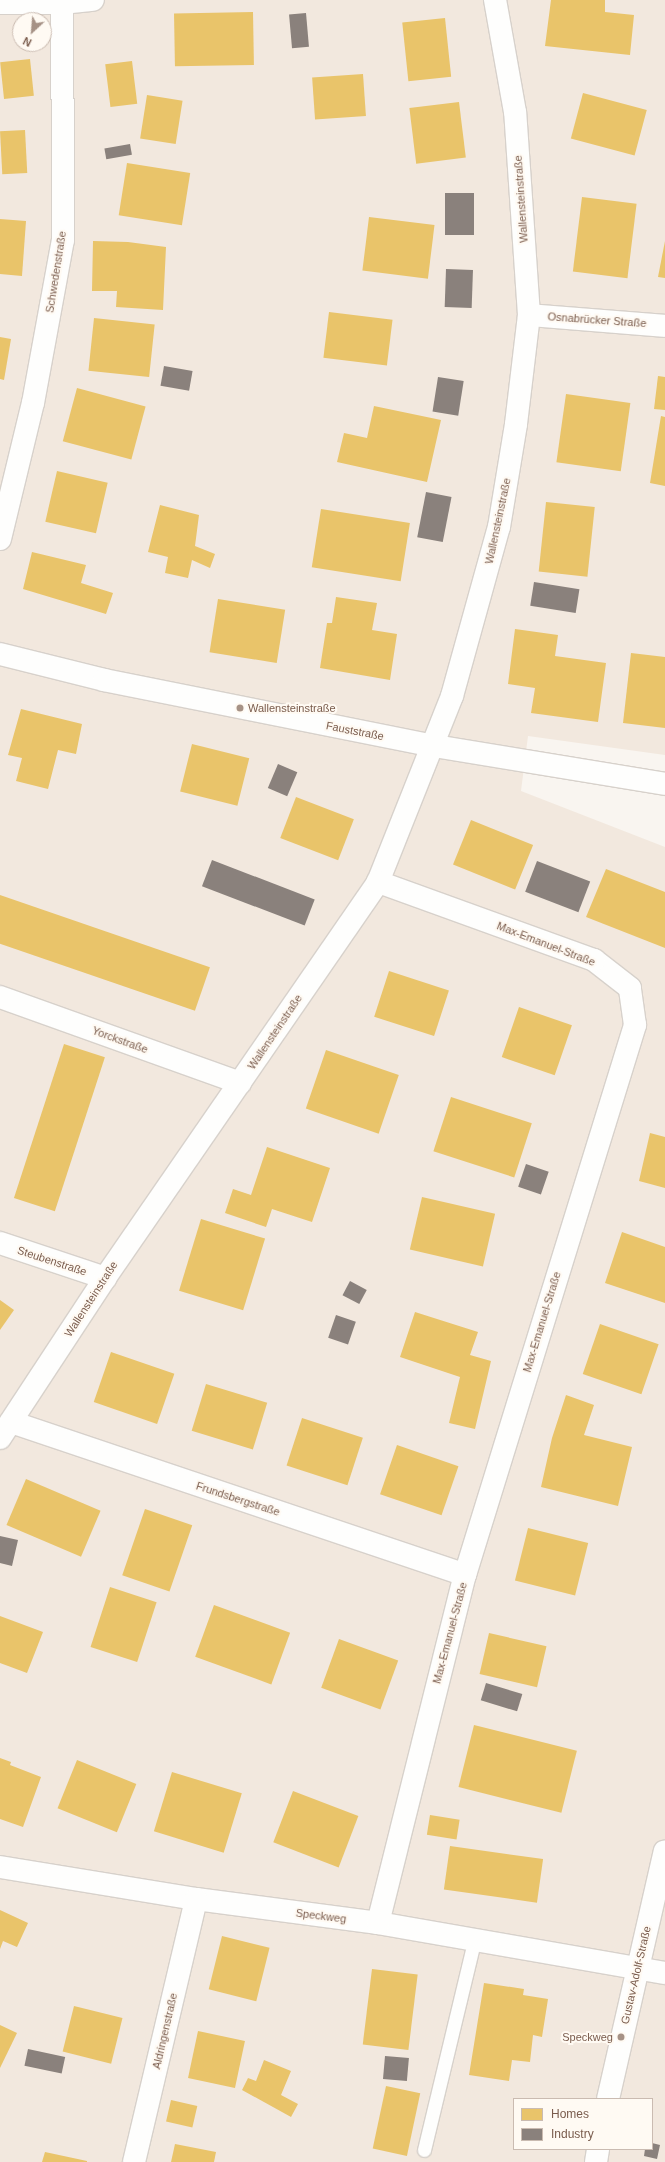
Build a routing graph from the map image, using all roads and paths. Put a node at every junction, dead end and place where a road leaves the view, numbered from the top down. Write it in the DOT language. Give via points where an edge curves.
graph roads {
  1 [pos="93,0"];
  2 [pos="494,0"];
  3 [pos="62,2"];
  4 [pos="0,3"];
  5 [pos="529,315"];
  6 [pos="665,326"];
  7 [pos="0,539"];
  8 [pos="0,654"];
  9 [pos="434,746"];
  10 [pos="665,784"];
  11 [pos="378,882"];
  12 [pos="0,997"];
  13 [pos="240,1083"];
  14 [pos="0,1243"];
  15 [pos="104,1278"];
  16 [pos="6,1430"];
  17 [pos="465,1575"];
  18 [pos="665,1851"];
  19 [pos="0,1867"];
  20 [pos="196,1899"];
  21 [pos="378,1923"];
  22 [pos="474,1941"];
  23 [pos="637,1968"];
  24 [pos="665,1973"];
  25 [pos="608,2098"];
  26 [pos="424,2150"];
  27 [pos="598,2150"];
  28 [pos="134,2162"];
  29 [pos="596,2162"];
  1 -- 3 [label="street"];
  2 -- 5 [label="street, Wallensteinstraße" via="515,112"];
  3 -- 4 [label="street"];
  3 -- 7 [label="street, Schwedenstraße" via="63,240 33,403"];
  5 -- 6 [label="street, Osnabrücker Straße"];
  5 -- 9 [label="street, Wallensteinstraße" via="516,424 499,527 474,623"];
  8 -- 9 [label="street, Fauststraße" via="111,682"];
  9 -- 10 [label="street, Fauststraße"];
  9 -- 11 [label="street, Wallensteinstraße"];
  11 -- 13 [label="street, Wallensteinstraße"];
  11 -- 17 [label="street, Max-Emanuel-Straße" via="594,960 630,988 635,1025"];
  12 -- 13 [label="street, Yorckstraße"];
  13 -- 15 [label="street, Wallensteinstraße"];
  14 -- 15 [label="street, Steubenstraße"];
  15 -- 16 [label="street, Wallensteinstraße"];
  16 -- 17 [label="street, Frundsbergstraße"];
  17 -- 21 [label="street, Max-Emanuel-Straße"];
  18 -- 23 [label="street, Gustav-Adolf-Straße"];
  19 -- 20 [label="street, Speckweg"];
  20 -- 21 [label="street, Speckweg"];
  20 -- 28 [label="street, Aldringenstraße"];
  21 -- 22 [label="street, Speckweg"];
  22 -- 23 [label="street, Speckweg"];
  22 -- 26 [label="lane"];
  23 -- 24 [label="street, Speckweg"];
  23 -- 25 [label="street, Gustav-Adolf-Straße"];
  27 -- 29 [label="street"];
}
